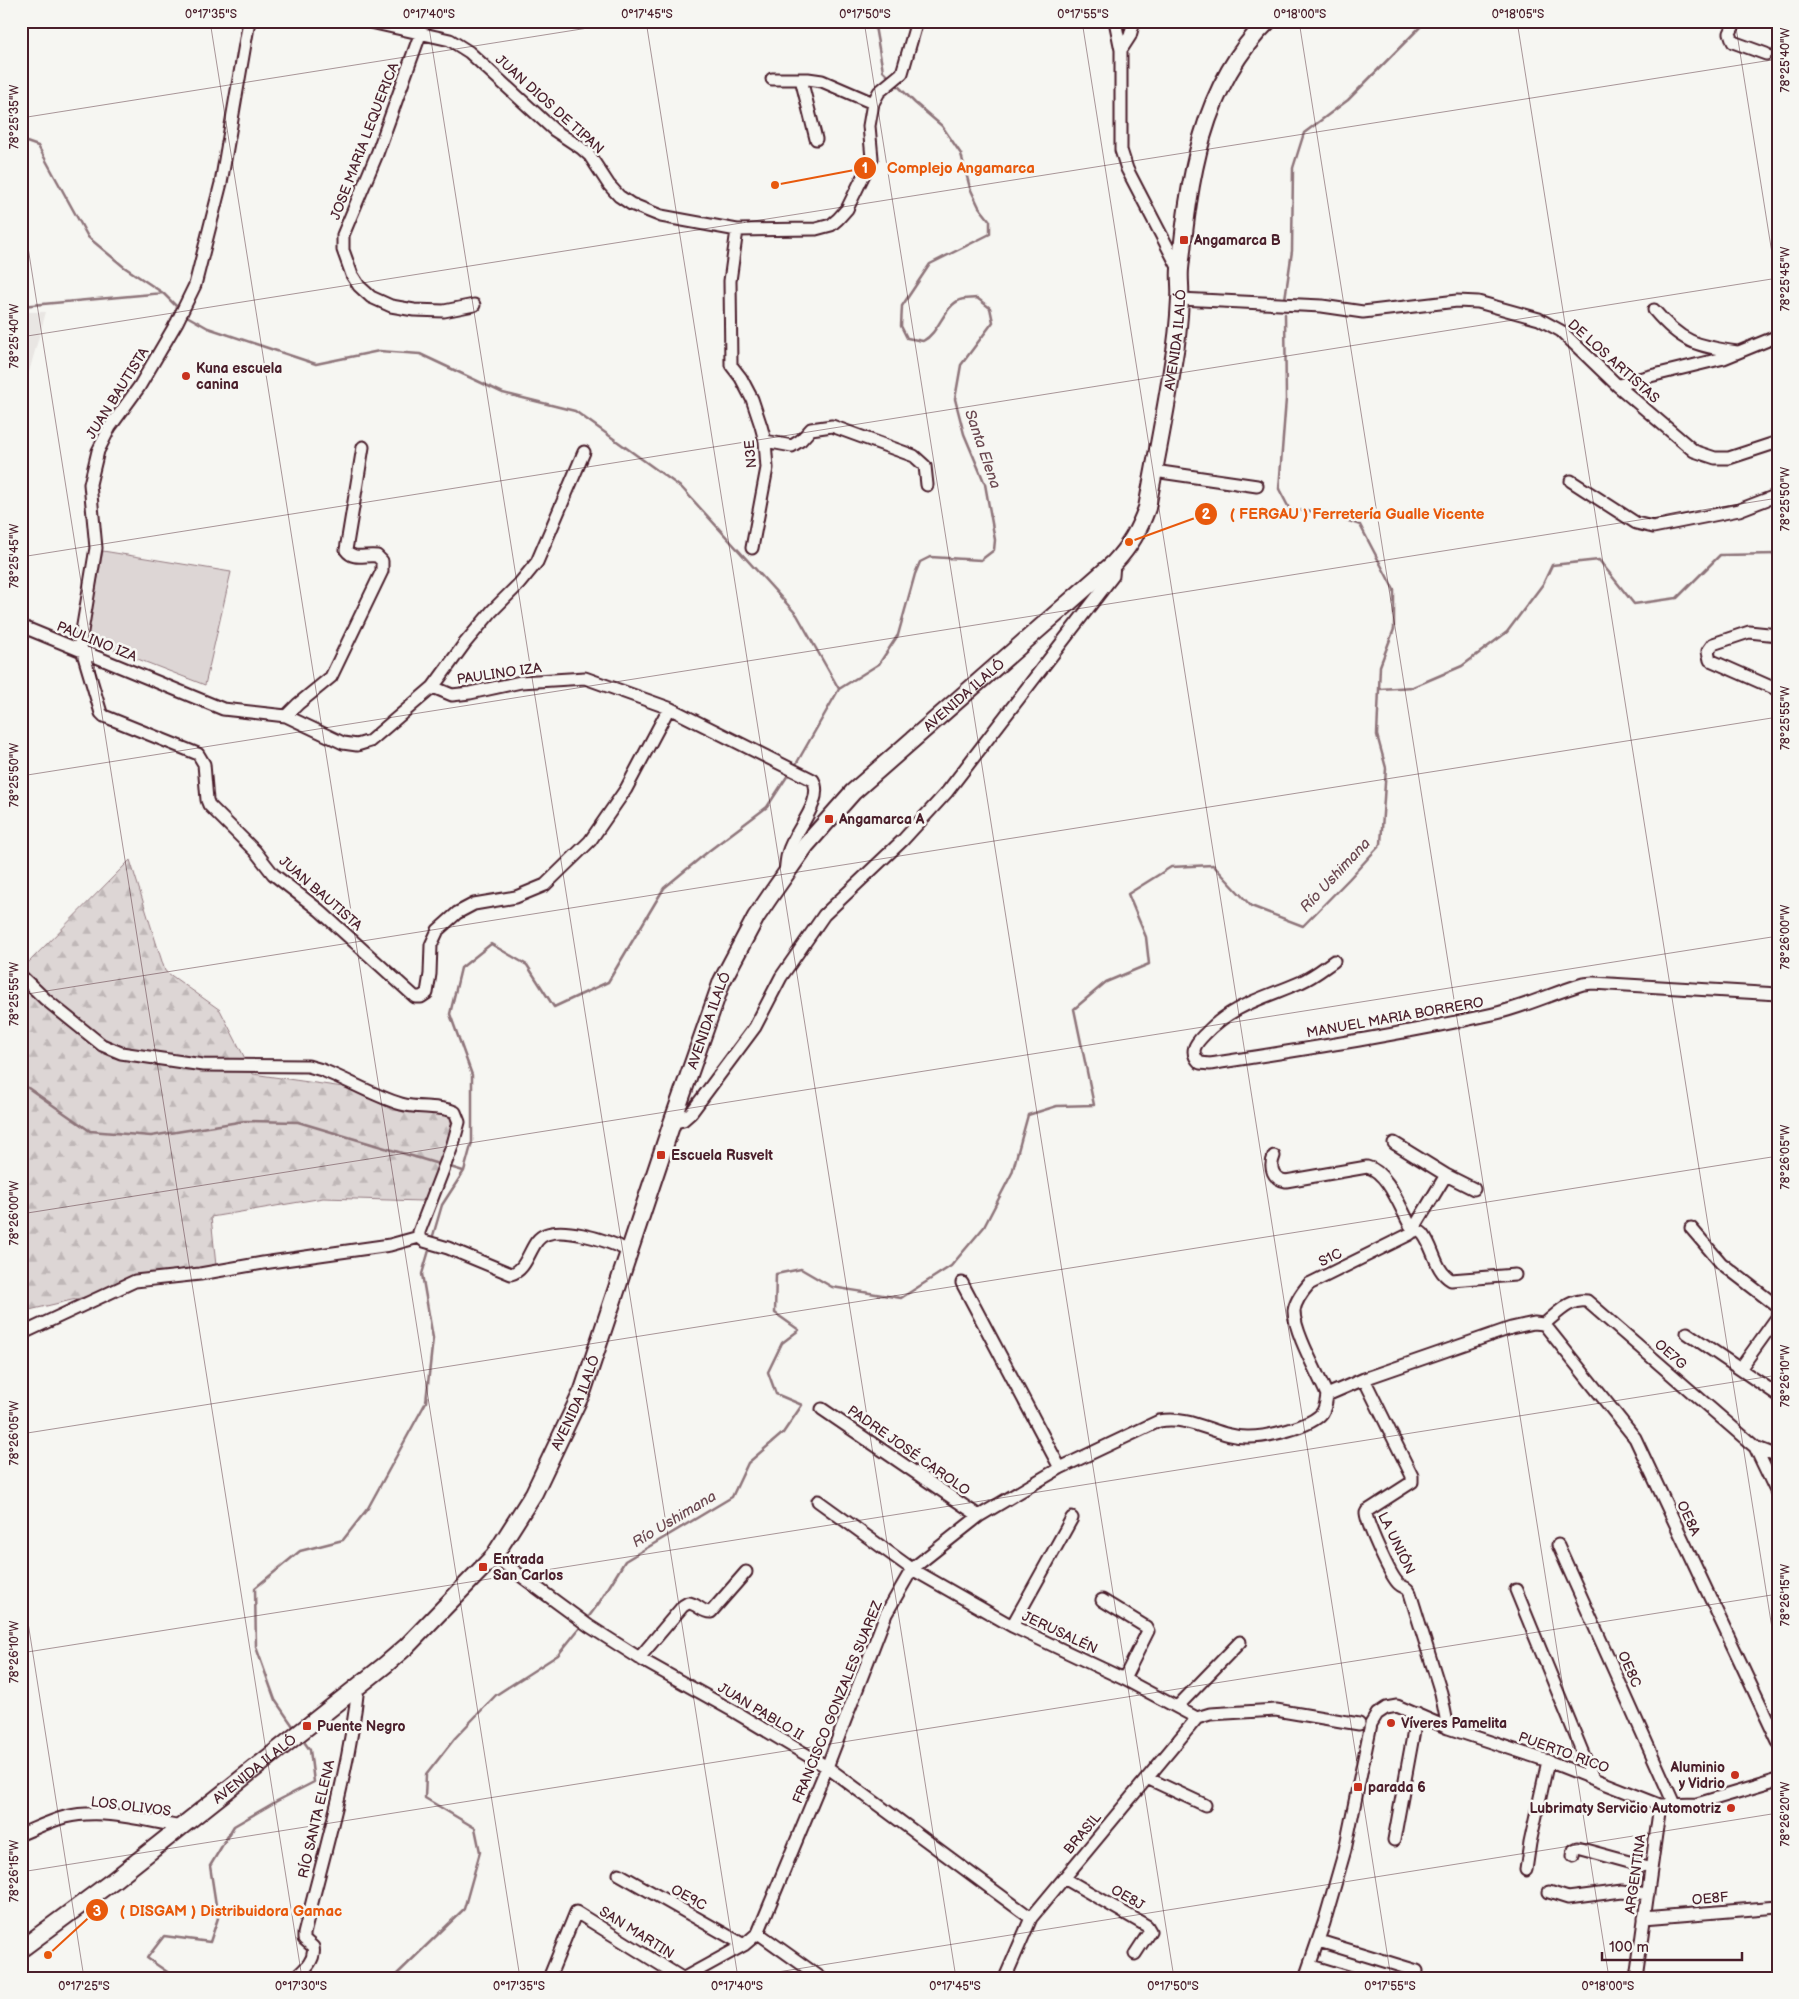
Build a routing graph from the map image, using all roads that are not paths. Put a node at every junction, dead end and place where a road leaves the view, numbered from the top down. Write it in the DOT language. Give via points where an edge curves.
graph roads {
  1 [pos="249,21"];
  2 [pos="366,21"];
  3 [pos="917,21"];
  4 [pos="1115,21"];
  5 [pos="1134,21"];
  6 [pos="1268,21"];
  7 [pos="1736,21"];
  8 [pos="421,32"];
  9 [pos="1121,50"];
  10 [pos="1766,54"];
  11 [pos="772,79"];
  12 [pos="801,79"];
  13 [pos="873,103"];
  14 [pos="816,139"];
  15 [pos="736,230"];
  16 [pos="1180,271"];
  17 [pos="1180,299"];
  18 [pos="474,305"];
  19 [pos="1654,310"];
  20 [pos="1778,336"];
  21 [pos="1738,352"];
  22 [pos="1618,386"];
  23 [pos="766,441"];
  24 [pos="1778,442"];
  25 [pos="363,447"];
  26 [pos="584,452"];
  27 [pos="1154,471"];
  28 [pos="1571,481"];
  29 [pos="927,485"];
  30 [pos="1258,486"];
  31 [pos="1778,496"];
  32 [pos="752,548"];
  33 [pos="1114,563"];
  34 [pos="21,626"];
  35 [pos="1778,635"];
  36 [pos="81,650"];
  37 [pos="433,687"];
  38 [pos="1778,690"];
  39 [pos="669,708"];
  40 [pos="286,716"];
  41 [pos="785,873"];
  42 [pos="1334,961"];
  43 [pos="21,976"];
  44 [pos="1778,994"];
  45 [pos="672,1123"];
  46 [pos="1394,1143"];
  47 [pos="1274,1156"];
  48 [pos="1446,1175"];
  49 [pos="1474,1189"];
  50 [pos="1691,1228"];
  51 [pos="1415,1230"];
  52 [pos="422,1239"];
  53 [pos="630,1251"];
  54 [pos="1515,1275"];
  55 [pos="962,1283"];
  56 [pos="1778,1307"];
  57 [pos="1778,1316"];
  58 [pos="1544,1324"];
  59 [pos="1687,1333"];
  60 [pos="21,1334"];
  61 [pos="1740,1369"];
  62 [pos="1364,1380"];
  63 [pos="1326,1395"];
  64 [pos="1778,1395"];
  65 [pos="822,1408"];
  66 [pos="1756,1447"];
  67 [pos="1778,1456"];
  68 [pos="1060,1468"];
  69 [pos="1778,1495"];
  70 [pos="818,1500"];
  71 [pos="979,1516"];
  72 [pos="1072,1518"];
  73 [pos="1558,1546"];
  74 [pos="494,1556"];
  75 [pos="912,1569"];
  76 [pos="746,1572"];
  77 [pos="1516,1590"];
  78 [pos="1102,1600"];
  79 [pos="1012,1626"];
  80 [pos="1240,1642"];
  81 [pos="639,1658"];
  82 [pos="1124,1679"];
  83 [pos="358,1686"];
  84 [pos="1177,1707"];
  85 [pos="1417,1714"];
  86 [pos="1197,1718"];
  87 [pos="1359,1724"];
  88 [pos="1448,1728"];
  89 [pos="1778,1742"];
  90 [pos="1548,1761"];
  91 [pos="827,1768"];
  92 [pos="1147,1778"];
  93 [pos="1593,1778"];
  94 [pos="1778,1780"];
  95 [pos="1674,1804"];
  96 [pos="1660,1805"];
  97 [pos="1205,1806"];
  98 [pos="181,1827"];
  99 [pos="21,1834"];
  100 [pos="1394,1840"];
  101 [pos="1573,1856"];
  102 [pos="1651,1868"];
  103 [pos="1526,1870"];
  104 [pos="619,1874"];
  105 [pos="1064,1878"];
  106 [pos="1549,1892"];
  107 [pos="1648,1894"];
  108 [pos="1778,1907"];
  109 [pos="1031,1918"];
  110 [pos="1644,1918"];
  111 [pos="758,1933"];
  112 [pos="1319,1941"];
  113 [pos="744,1945"];
  114 [pos="21,1949"];
  115 [pos="1135,1954"];
  116 [pos="1311,1966"];
  117 [pos="1417,1971"];
  118 [pos="295,1978"];
  119 [pos="549,1978"];
  120 [pos="683,1978"];
  121 [pos="821,1978"];
  122 [pos="1005,1978"];
  123 [pos="1305,1978"];
  124 [pos="1351,1978"];
  125 [pos="1636,1978"];
  1 -- 36 [label="street, JUAN BAUTISTA" via="221,183 195,285 177,322 98,451 90,484 96,548"];
  2 -- 8 [label="street, JUAN DIOS DE TIPAN"];
  3 -- 13 [label="street" via="902,73 879,92"];
  4 -- 9 [label="street"];
  5 -- 9 [label="street"];
  6 -- 16 [label="main road, AVENIDA ILALÓ" via="1248,43 1224,80 1199,144"];
  7 -- 10 [label="street" via="1730,33 1731,40"];
  8 -- 15 [label="street, JUAN DIOS DE TIPAN" via="450,40 469,52 554,130 582,148 609,185 631,204 661,216"];
  8 -- 18 [label="street, JOSE MARIA LEQUERICA" via="377,154 343,235 343,250 352,275 371,298 414,310 444,311"];
  9 -- 16 [label="street" via="1121,150 1127,169"];
  11 -- 12 [label="street"];
  12 -- 13 [label="street" via="822,81"];
  12 -- 14 [label="street"];
  13 -- 15 [label="street, JUAN DIOS DE TIPAN" via="869,126 872,158 847,209 838,219 831,225 816,229"];
  15 -- 23 [label="street, N3E" via="730,281 731,365 752,399"];
  16 -- 17 [label="main road, AVENIDA ILALÓ"];
  17 -- 22 [label="street, DE LOS ARTISTAS" via="1322,306 1363,312 1457,301 1478,302 1538,319 1561,331"];
  17 -- 27 [label="main road, AVENIDA ILALÓ" via="1174,362"];
  19 -- 21 [label="street" via="1677,334 1691,342"];
  20 -- 21 [label="street"];
  21 -- 22 [label="street"];
  22 -- 24 [label="street, DE LOS ARTISTAS" via="1694,451 1705,455 1729,458"];
  23 -- 29 [label="street" via="792,446 811,429 832,426 914,456 925,466"];
  23 -- 32 [label="street, N3E" via="767,468"];
  25 -- 40 [label="street" via="346,550 355,557 378,556 382,560 382,571 330,677"];
  26 -- 37 [label="street" via="537,562 470,636"];
  27 -- 30 [label="street"];
  27 -- 33 [label="main road, AVENIDA ILALÓ" via="1139,530"];
  28 -- 31 [label="street" via="1636,523 1653,527 1739,510"];
  33 -- 41 [label="main road, AVENIDA ILALÓ" via="854,792"];
  33 -- 45 [label="street" via="1113,576 947,792 903,840 824,915 781,977 749,1035 691,1113"];
  34 -- 36 [label="street, PAULINO IZA"];
  35 -- 38 [label="street" via="1750,632 1713,644 1708,651 1710,660"];
  36 -- 39 [label="street, JUAN BAUTISTA" via="101,713 198,754 204,764 209,806 256,851 273,874 320,910 415,997 422,997 427,992 432,945 438,930 457,913 474,904 516,897 545,885 590,841 626,789"];
  36 -- 40 [label="street, PAULINO IZA" via="223,709"];
  37 -- 39 [label="street, PAULINO IZA" via="452,695 521,682 585,678"];
  37 -- 40 [label="street, PAULINO IZA" via="370,741 357,745 343,743"];
  39 -- 41 [label="street, PAULINO IZA" via="813,780 815,799 788,852"];
  41 -- 45 [label="main road, AVENIDA ILALÓ" via="756,917 722,980"];
  42 -- 44 [label="street, MANUEL MARIA BORRERO" via="1304,981 1239,1007 1214,1024 1195,1045 1193,1053 1196,1060 1210,1064 1390,1036 1494,1014 1583,984"];
  43 -- 52 [label="street" via="102,1045 121,1053 219,1066 308,1066 403,1104 455,1112 459,1122 419,1232"];
  45 -- 53 [label="main road, AVENIDA ILALÓ"];
  46 -- 48 [label="street"];
  47 -- 51 [label="street" via="1273,1173 1286,1181 1367,1167 1377,1170"];
  48 -- 49 [label="street"];
  48 -- 51 [label="street"];
  50 -- 56 [label="street" via="1721,1263"];
  51 -- 54 [label="street" via="1422,1234 1444,1274 1451,1280"];
  51 -- 63 [label="street, S1C" via="1309,1284 1300,1295 1294,1310 1297,1326"];
  52 -- 53 [label="street" via="511,1274 522,1267 538,1239 550,1232 586,1236"];
  52 -- 60 [label="street" via="135,1281"];
  53 -- 74 [label="main road, AVENIDA ILALÓ" via="583,1390 534,1493"];
  55 -- 68 [label="street"];
  57 -- 61 [label="street"];
  58 -- 62 [label="street" via="1511,1328"];
  58 -- 66 [label="street, OE7G" via="1570,1303 1587,1301"];
  58 -- 89 [label="street, OE8A" via="1635,1438"];
  59 -- 61 [label="street"];
  61 -- 64 [label="street"];
  62 -- 63 [label="street"];
  62 -- 88 [label="street, LA UNIÓN" via="1412,1476 1412,1482 1366,1513 1398,1584 1410,1593 1441,1693"];
  63 -- 68 [label="street, FRANCISCO GONZALES SUAREZ" via="1326,1403 1316,1418 1277,1433 1249,1437 1174,1419 1159,1421"];
  65 -- 71 [label="street, PADRE JOSÉ CAROLO"];
  66 -- 67 [label="street, OE7G"];
  66 -- 69 [label="street"];
  68 -- 71 [label="street, FRANCISCO GONZALES SUAREZ"];
  70 -- 75 [label="street, JERUSALÉN"];
  71 -- 75 [label="street, FRANCISCO GONZALES SUAREZ"];
  72 -- 79 [label="street"];
  73 -- 95 [label="street, OE8C"];
  74 -- 81 [label="street, JUAN PABLO II" via="589,1626"];
  74 -- 83 [label="main road, AVENIDA ILALÓ" via="407,1646"];
  75 -- 79 [label="street, JERUSALÉN"];
  75 -- 91 [label="street, FRANCISCO GONZALES SUAREZ" via="886,1614"];
  76 -- 81 [label="street" via="711,1612 705,1612 692,1603 683,1606"];
  77 -- 93 [label="street"];
  78 -- 82 [label="street" via="1148,1631"];
  79 -- 82 [label="street, JERUSALÉN"];
  80 -- 84 [label="street"];
  81 -- 91 [label="street, JUAN PABLO II"];
  82 -- 84 [label="street, JERUSALÉN"];
  83 -- 98 [label="main road, AVENIDA ILALÓ"];
  83 -- 118 [label="street, RÍO SANTA ELENA" via="342,1776 304,1934 304,1939 313,1947 313,1956"];
  84 -- 86 [label="street, JERUSALÉN"];
  85 -- 88 [label="street, PUERTO RICO"];
  85 -- 100 [label="street"];
  85 -- 112 [label="street, PUERTO RICO" via="1391,1706 1378,1714 1371,1724 1345,1850"];
  86 -- 87 [label="street" via="1210,1714 1276,1710"];
  86 -- 92 [label="street, BRASIL"];
  88 -- 90 [label="street, PUERTO RICO"];
  90 -- 93 [label="street, PUERTO RICO"];
  90 -- 103 [label="street"];
  91 -- 109 [label="street, JUAN PABLO II"];
  91 -- 111 [label="street, FRANCISCO GONZALES SUAREZ"];
  92 -- 97 [label="street"];
  92 -- 105 [label="street, BRASIL"];
  93 -- 96 [label="street, PUERTO RICO"];
  94 -- 95 [label="street, PUERTO RICO" via="1697,1804"];
  95 -- 96 [label="street, PUERTO RICO"];
  96 -- 102 [label="street, ARGENTINA"];
  98 -- 99 [label="street, LOS OLIVOS" via="89,1814 65,1817"];
  98 -- 114 [label="main road, AVENIDA ILALÓ"];
  101 -- 102 [label="street" via="1578,1848"];
  102 -- 107 [label="street, ARGENTINA"];
  104 -- 113 [label="street, OE9C"];
  105 -- 109 [label="street, BRASIL"];
  105 -- 115 [label="street, OE8J" via="1147,1926 1148,1936"];
  106 -- 107 [label="street" via="1568,1898 1622,1891"];
  107 -- 110 [label="street, ARGENTINA"];
  108 -- 110 [label="street, OE8F"];
  109 -- 122 [label="street, BRASIL"];
  110 -- 125 [label="street, ARGENTINA"];
  111 -- 113 [label="street, FRANCISCO GONZALES SUAREZ"];
  111 -- 121 [label="street"];
  112 -- 116 [label="street, PUERTO RICO"];
  112 -- 117 [label="street"];
  113 -- 120 [label="street, FRANCISCO GONZALES SUAREZ"];
  116 -- 123 [label="street, PUERTO RICO"];
  116 -- 124 [label="street"];
  119 -- 120 [label="street, SAN MARTIN" via="576,1912"];
}
